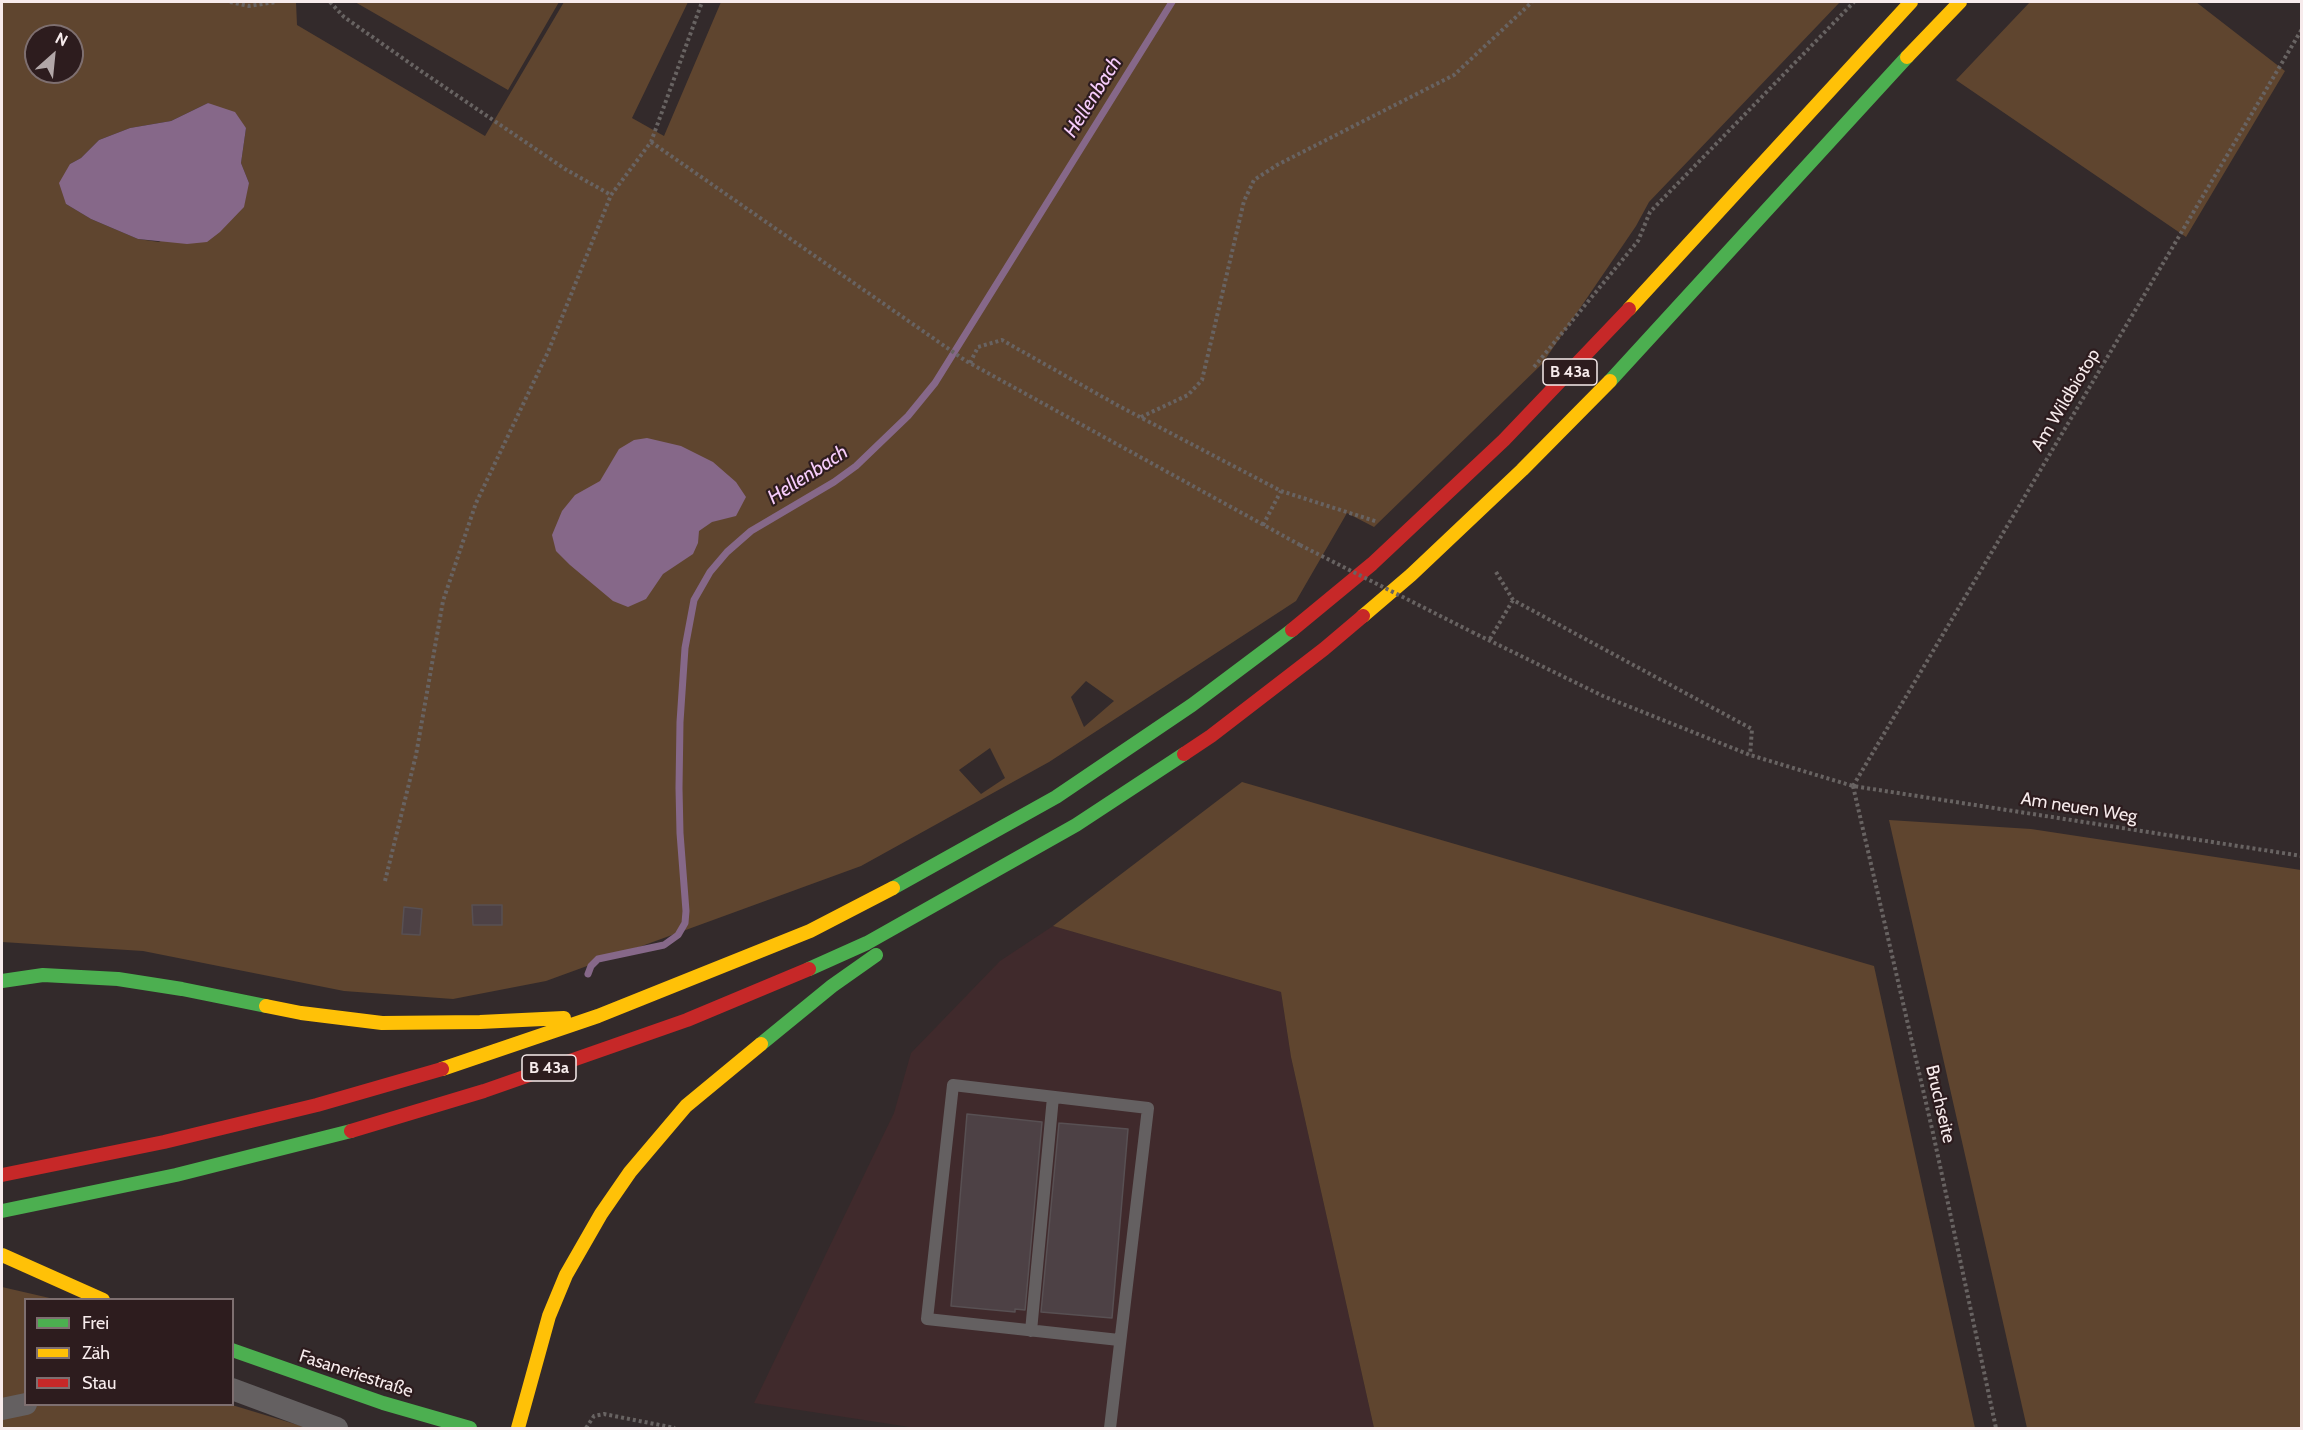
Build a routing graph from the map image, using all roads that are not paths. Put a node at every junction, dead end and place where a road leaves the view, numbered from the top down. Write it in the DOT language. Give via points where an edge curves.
graph roads {
  1 [pos="1911,2"];
  2 [pos="1960,2"];
  3 [pos="1024,855"];
  4 [pos="2,981"];
  5 [pos="598,1016"];
  6 [pos="1053,1097"];
  7 [pos="2,1175"];
  8 [pos="2,1211"];
  9 [pos="2,1255"];
  10 [pos="101,1298"];
  11 [pos="1031,1331"];
  12 [pos="1119,1340"];
  13 [pos="234,1351"];
  14 [pos="234,1390"];
  15 [pos="24,1404"];
  16 [pos="2,1409"];
  17 [pos="337,1428"];
  18 [pos="470,1428"];
  19 [pos="518,1428"];
  20 [pos="1110,1428"];
  1 -- 5 [label="main road, B 43a" via="1503,440 1372,564 1288,632 1192,705 1066,791 911,879 810,931"];
  2 -- 3 [label="main road, B 43a" via="1599,393 1412,575 1324,650 1211,736"];
  3 -- 8 [label="main road, B 43a" via="867,943 687,1020 484,1091 339,1135 176,1175"];
  3 -- 19 [label="main road" via="832,986 686,1106 630,1172 566,1275 549,1316"];
  4 -- 5 [label="main road" via="43,975 118,979 301,1013 382,1023"];
  5 -- 7 [label="main road, B 43a" via="420,1076 317,1105"];
  6 -- 11 [label="lane"];
  6 -- 11 [label="lane" via="953,1085 927,1319"];
  6 -- 12 [label="lane" via="1148,1108"];
  9 -- 10 [label="main road"];
  11 -- 12 [label="lane"];
  12 -- 20 [label="lane"];
  13 -- 18 [label="main road, Fasaneriestraße" via="383,1403"];
  14 -- 17 [label="street"];
  15 -- 16 [label="street"];
}
